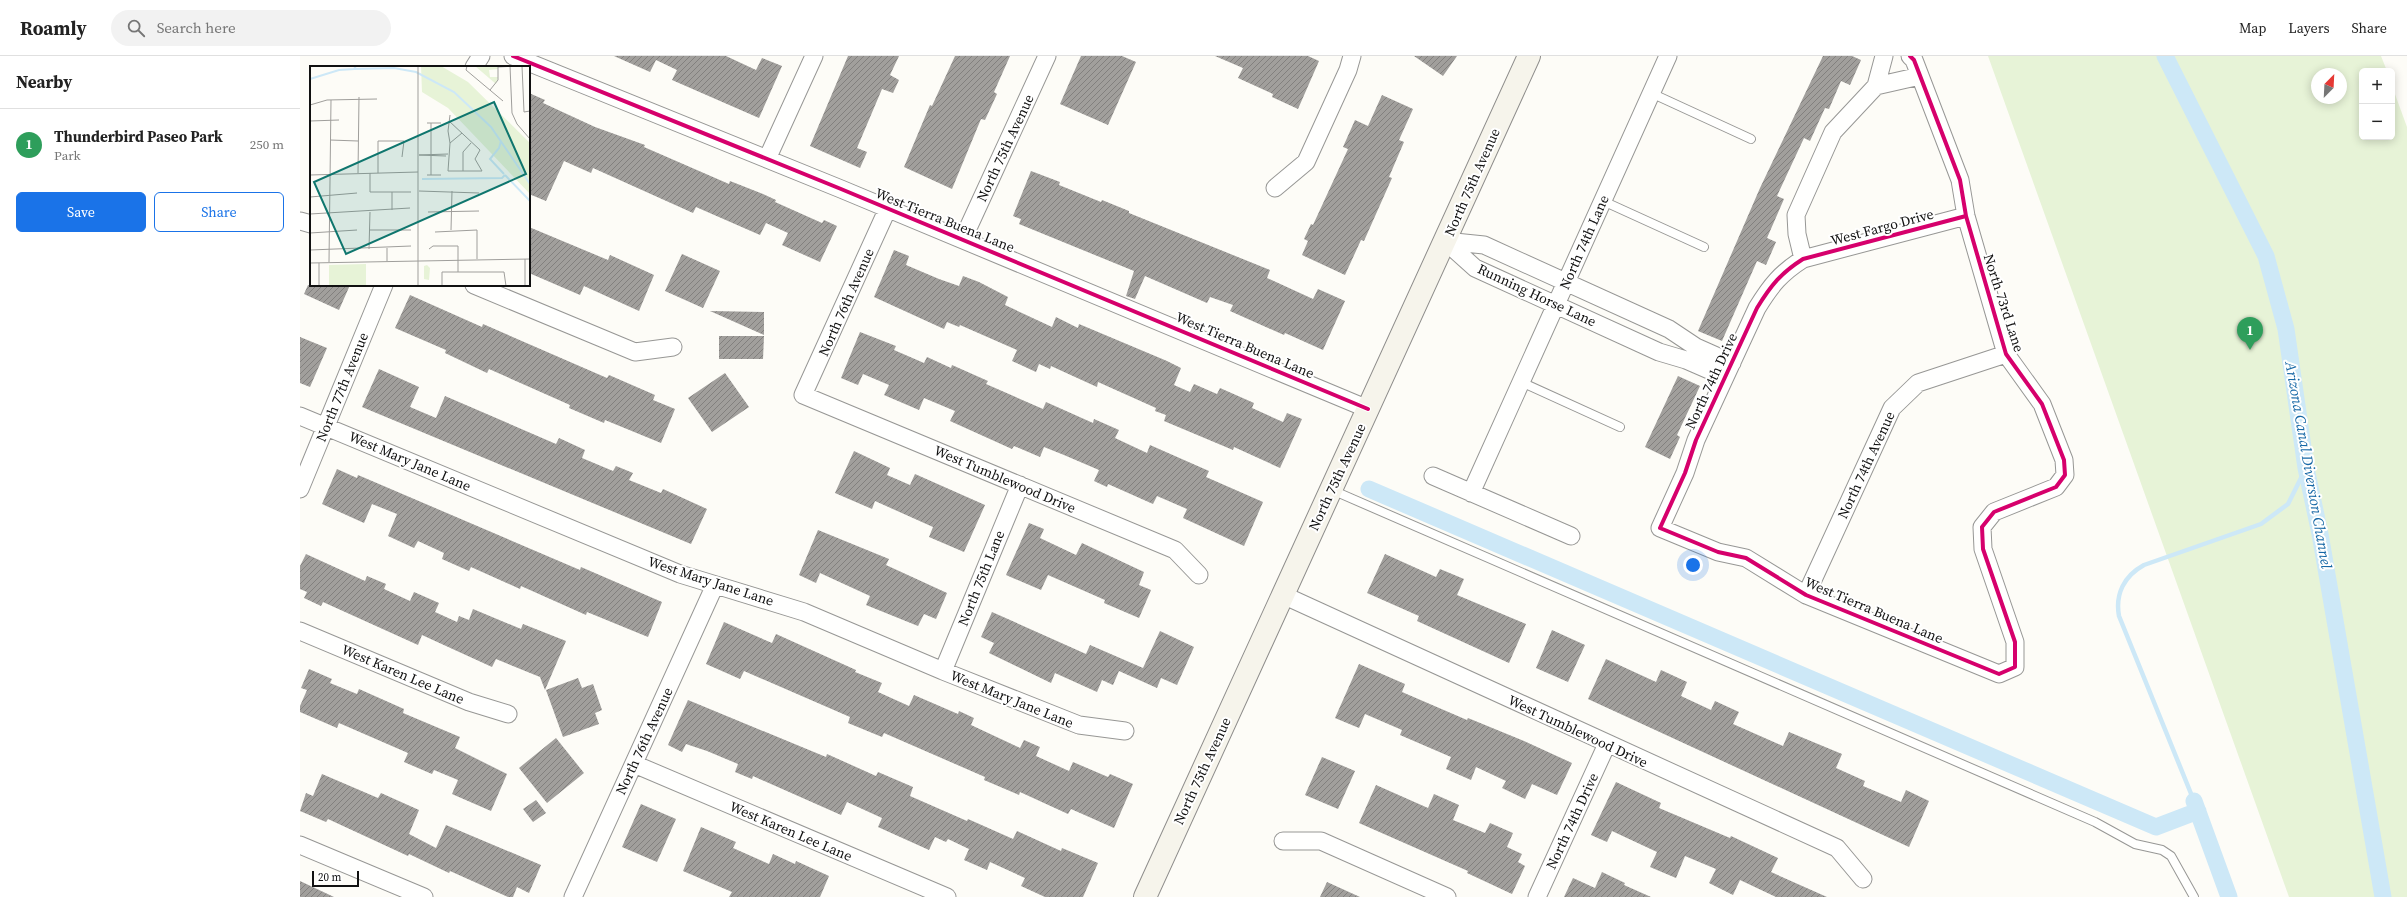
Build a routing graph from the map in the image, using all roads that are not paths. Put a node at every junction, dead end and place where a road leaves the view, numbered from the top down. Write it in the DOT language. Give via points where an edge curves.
graph roads {
  1 [pos="481,56"];
  2 [pos="513,56"];
  3 [pos="814,56"];
  4 [pos="1047,56"];
  5 [pos="1352,56"];
  6 [pos="1529,56"];
  7 [pos="1668,56"];
  8 [pos="1884,56"];
  9 [pos="1910,56"];
  10 [pos="475,66"];
  11 [pos="1920,76"];
  12 [pos="1876,86"];
  13 [pos="1651,93"];
  14 [pos="1751,139"];
  15 [pos="768,159"];
  16 [pos="1275,188"];
  17 [pos="1603,201"];
  18 [pos="888,208"];
  19 [pos="1966,216"];
  20 [pos="300,221"];
  21 [pos="310,224"];
  22 [pos="963,239"];
  23 [pos="1445,241"];
  24 [pos="1704,247"];
  25 [pos="1803,259"];
  26 [pos="1566,282"];
  27 [pos="384,286"];
  28 [pos="476,286"];
  29 [pos="1556,304"];
  30 [pos="1669,329"];
  31 [pos="673,347"];
  32 [pos="1659,352"];
  33 [pos="2006,354"];
  34 [pos="1728,370"];
  35 [pos="1521,382"];
  36 [pos="803,395"];
  37 [pos="1368,409"];
  38 [pos="300,416"];
  39 [pos="326,426"];
  40 [pos="1620,427"];
  41 [pos="1433,476"];
  42 [pos="1020,485"];
  43 [pos="300,488"];
  44 [pos="1331,490"];
  45 [pos="1471,493"];
  46 [pos="1660,528"];
  47 [pos="1571,536"];
  48 [pos="1199,575"];
  49 [pos="715,585"];
  50 [pos="1806,594"];
  51 [pos="1283,595"];
  52 [pos="300,631"];
  53 [pos="2014,667"];
  54 [pos="943,671"];
  55 [pos="508,714"];
  56 [pos="1125,731"];
  57 [pos="1607,744"];
  58 [pos="634,764"];
  59 [pos="1283,841"];
  60 [pos="300,845"];
  61 [pos="1863,879"];
  62 [pos="424,897"];
  63 [pos="573,897"];
  64 [pos="947,897"];
  65 [pos="1145,897"];
  66 [pos="1447,897"];
  67 [pos="1537,897"];
  68 [pos="2194,897"];
  1 -- 10 [label="street"];
  2 -- 15 [label="street, West Tierra Buena Lane"];
  3 -- 15 [label="street"];
  4 -- 22 [label="street, North 75th Avenue"];
  5 -- 16 [label="street" via="1306,162"];
  6 -- 23 [label="main road, North 75th Avenue"];
  7 -- 13 [label="street, North 74th Lane"];
  8 -- 12 [label="street"];
  9 -- 11 [label="street, North 73rd Lane"];
  11 -- 12 [label="street"];
  11 -- 19 [label="street, North 73rd Lane" via="1960,180"];
  12 -- 25 [label="street" via="1833,132 1796,215"];
  13 -- 14 [label="lane"];
  13 -- 17 [label="street, North 74th Lane"];
  15 -- 18 [label="street, West Tierra Buena Lane"];
  17 -- 24 [label="lane"];
  17 -- 26 [label="street, North 74th Lane"];
  18 -- 22 [label="street, West Tierra Buena Lane"];
  18 -- 36 [label="street, North 76th Avenue"];
  19 -- 25 [label="street, West Fargo Drive"];
  19 -- 33 [label="street, North 73rd Lane"];
  20 -- 21 [label="street"];
  22 -- 37 [label="street, West Tierra Buena Lane"];
  23 -- 26 [label="street, Running Horse Lane" via="1484,245"];
  23 -- 29 [label="street, Running Horse Lane" via="1475,268"];
  23 -- 37 [label="main road, North 75th Avenue"];
  25 -- 34 [label="street, North 74th Drive" via="1784,272 1769,289"];
  26 -- 29 [label="street, North 74th Lane"];
  26 -- 30 [label="street, Running Horse Lane"];
  27 -- 39 [label="street, North 77th Avenue"];
  28 -- 31 [label="street" via="635,352"];
  29 -- 32 [label="street, Running Horse Lane"];
  29 -- 35 [label="street, North 74th Lane"];
  30 -- 32 [label="street"];
  30 -- 34 [label="street, Running Horse Lane"];
  32 -- 34 [label="street, Running Horse Lane"];
  33 -- 50 [label="street, North 74th Avenue" via="1918,383 1892,408"];
  33 -- 53 [label="street, North 73rd Lane" via="2042,404 2064,460 2065,475 2056,488 1994,512 1982,527 1983,549 2016,642"];
  34 -- 46 [label="street, North 74th Drive"];
  35 -- 40 [label="lane"];
  35 -- 45 [label="street, North 74th Lane"];
  36 -- 42 [label="street, West Tumblewood Drive"];
  37 -- 44 [label="main road, North 75th Avenue"];
  38 -- 39 [label="street, West Mary Jane Lane"];
  39 -- 43 [label="street, North 77th Avenue"];
  39 -- 49 [label="street, West Mary Jane Lane" via="680,574"];
  41 -- 45 [label="street"];
  42 -- 48 [label="street, West Tumblewood Drive" via="1175,550"];
  42 -- 54 [label="street, North 75th Lane"];
  44 -- 51 [label="main road, North 75th Avenue"];
  44 -- 68 [label="lane" via="2094,822 2135,844 2162,850 2171,856"];
  45 -- 47 [label="street"];
  46 -- 50 [label="street, West Tierra Buena Lane" via="1718,552 1746,558"];
  49 -- 54 [label="street, West Mary Jane Lane" via="804,612"];
  49 -- 58 [label="street, North 76th Avenue"];
  50 -- 53 [label="street, West Tierra Buena Lane" via="1999,674"];
  51 -- 57 [label="street, West Tumblewood Drive"];
  51 -- 65 [label="main road, North 75th Avenue"];
  52 -- 55 [label="street, West Karen Lee Lane" via="469,702"];
  54 -- 56 [label="street, West Mary Jane Lane" via="1079,725"];
  57 -- 61 [label="street, West Tumblewood Drive" via="1837,848"];
  57 -- 67 [label="street, North 74th Drive"];
  58 -- 63 [label="street, North 76th Avenue"];
  58 -- 64 [label="street, West Karen Lee Lane"];
  59 -- 66 [label="street" via="1321,841"];
  60 -- 62 [label="street"];
}
